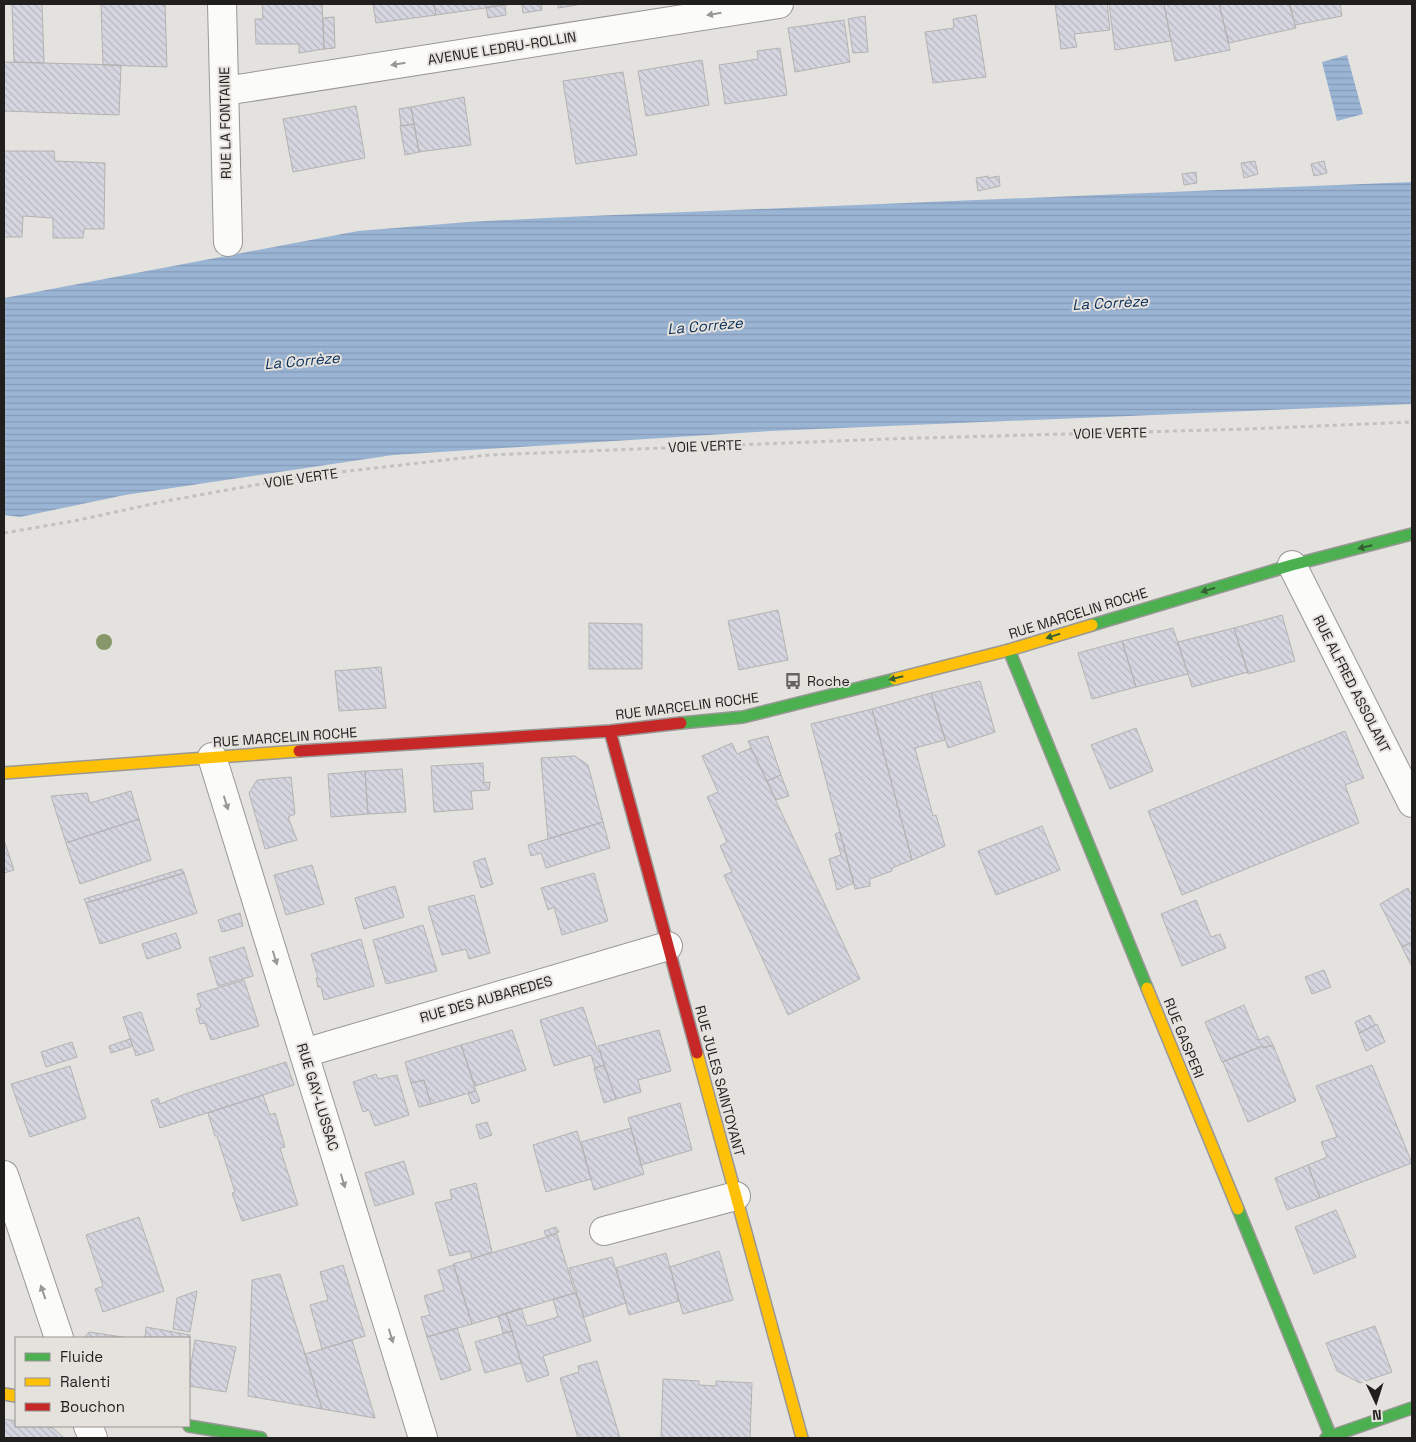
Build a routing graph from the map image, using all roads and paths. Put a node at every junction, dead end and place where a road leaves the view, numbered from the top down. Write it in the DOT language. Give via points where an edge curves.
graph roads {
  1 [pos="222,4"];
  2 [pos="780,4"];
  3 [pos="224,91"];
  4 [pos="228,242"];
  5 [pos="1412,422"];
  6 [pos="4,534"];
  7 [pos="1412,534"];
  8 [pos="1292,565"];
  9 [pos="1009,650"];
  10 [pos="610,731"];
  11 [pos="212,757"];
  12 [pos="4,773"];
  13 [pos="1412,803"];
  14 [pos="668,946"];
  15 [pos="304,1053"];
  16 [pos="4,1175"];
  17 [pos="736,1196"];
  18 [pos="604,1231"];
  19 [pos="59,1337"];
  20 [pos="1412,1408"];
  21 [pos="190,1426"];
  22 [pos="261,1438"];
  23 [pos="423,1438"];
  24 [pos="802,1438"];
  25 [pos="1328,1438"];
  1 -- 3 [label="street, RUE LA FONTAINE"];
  2 -- 3 [label="street, AVENUE LEDRU-ROLLIN, one-way"];
  3 -- 4 [label="street, RUE LA FONTAINE"];
  5 -- 6 [label="path, VOIE VERTE" via="489,455 305,476"];
  7 -- 8 [label="main road, RUE MARCELIN ROCHE, one-way"];
  8 -- 9 [label="main road, RUE MARCELIN ROCHE, one-way"];
  8 -- 13 [label="street, RUE ALFRED ASSOLANT"];
  9 -- 10 [label="main road, RUE MARCELIN ROCHE, one-way" via="743,717"];
  9 -- 25 [label="main road, RUE GASPERI"];
  10 -- 11 [label="main road, RUE MARCELIN ROCHE"];
  10 -- 14 [label="main road, RUE JULES SAINTOYANT"];
  11 -- 12 [label="main road, RUE MARCELIN ROCHE"];
  11 -- 15 [label="street, RUE GAY-LUSSAC, one-way"];
  14 -- 15 [label="street, RUE DES AUBAREDES"];
  14 -- 17 [label="main road, RUE JULES SAINTOYANT"];
  15 -- 23 [label="street, RUE GAY-LUSSAC, one-way"];
  19 -- 16 [label="street, one-way"];
  17 -- 18 [label="street"];
  17 -- 24 [label="main road, RUE JULES SAINTOYANT"];
  20 -- 25 [label="main road"];
  21 -- 22 [label="main road"];
}
